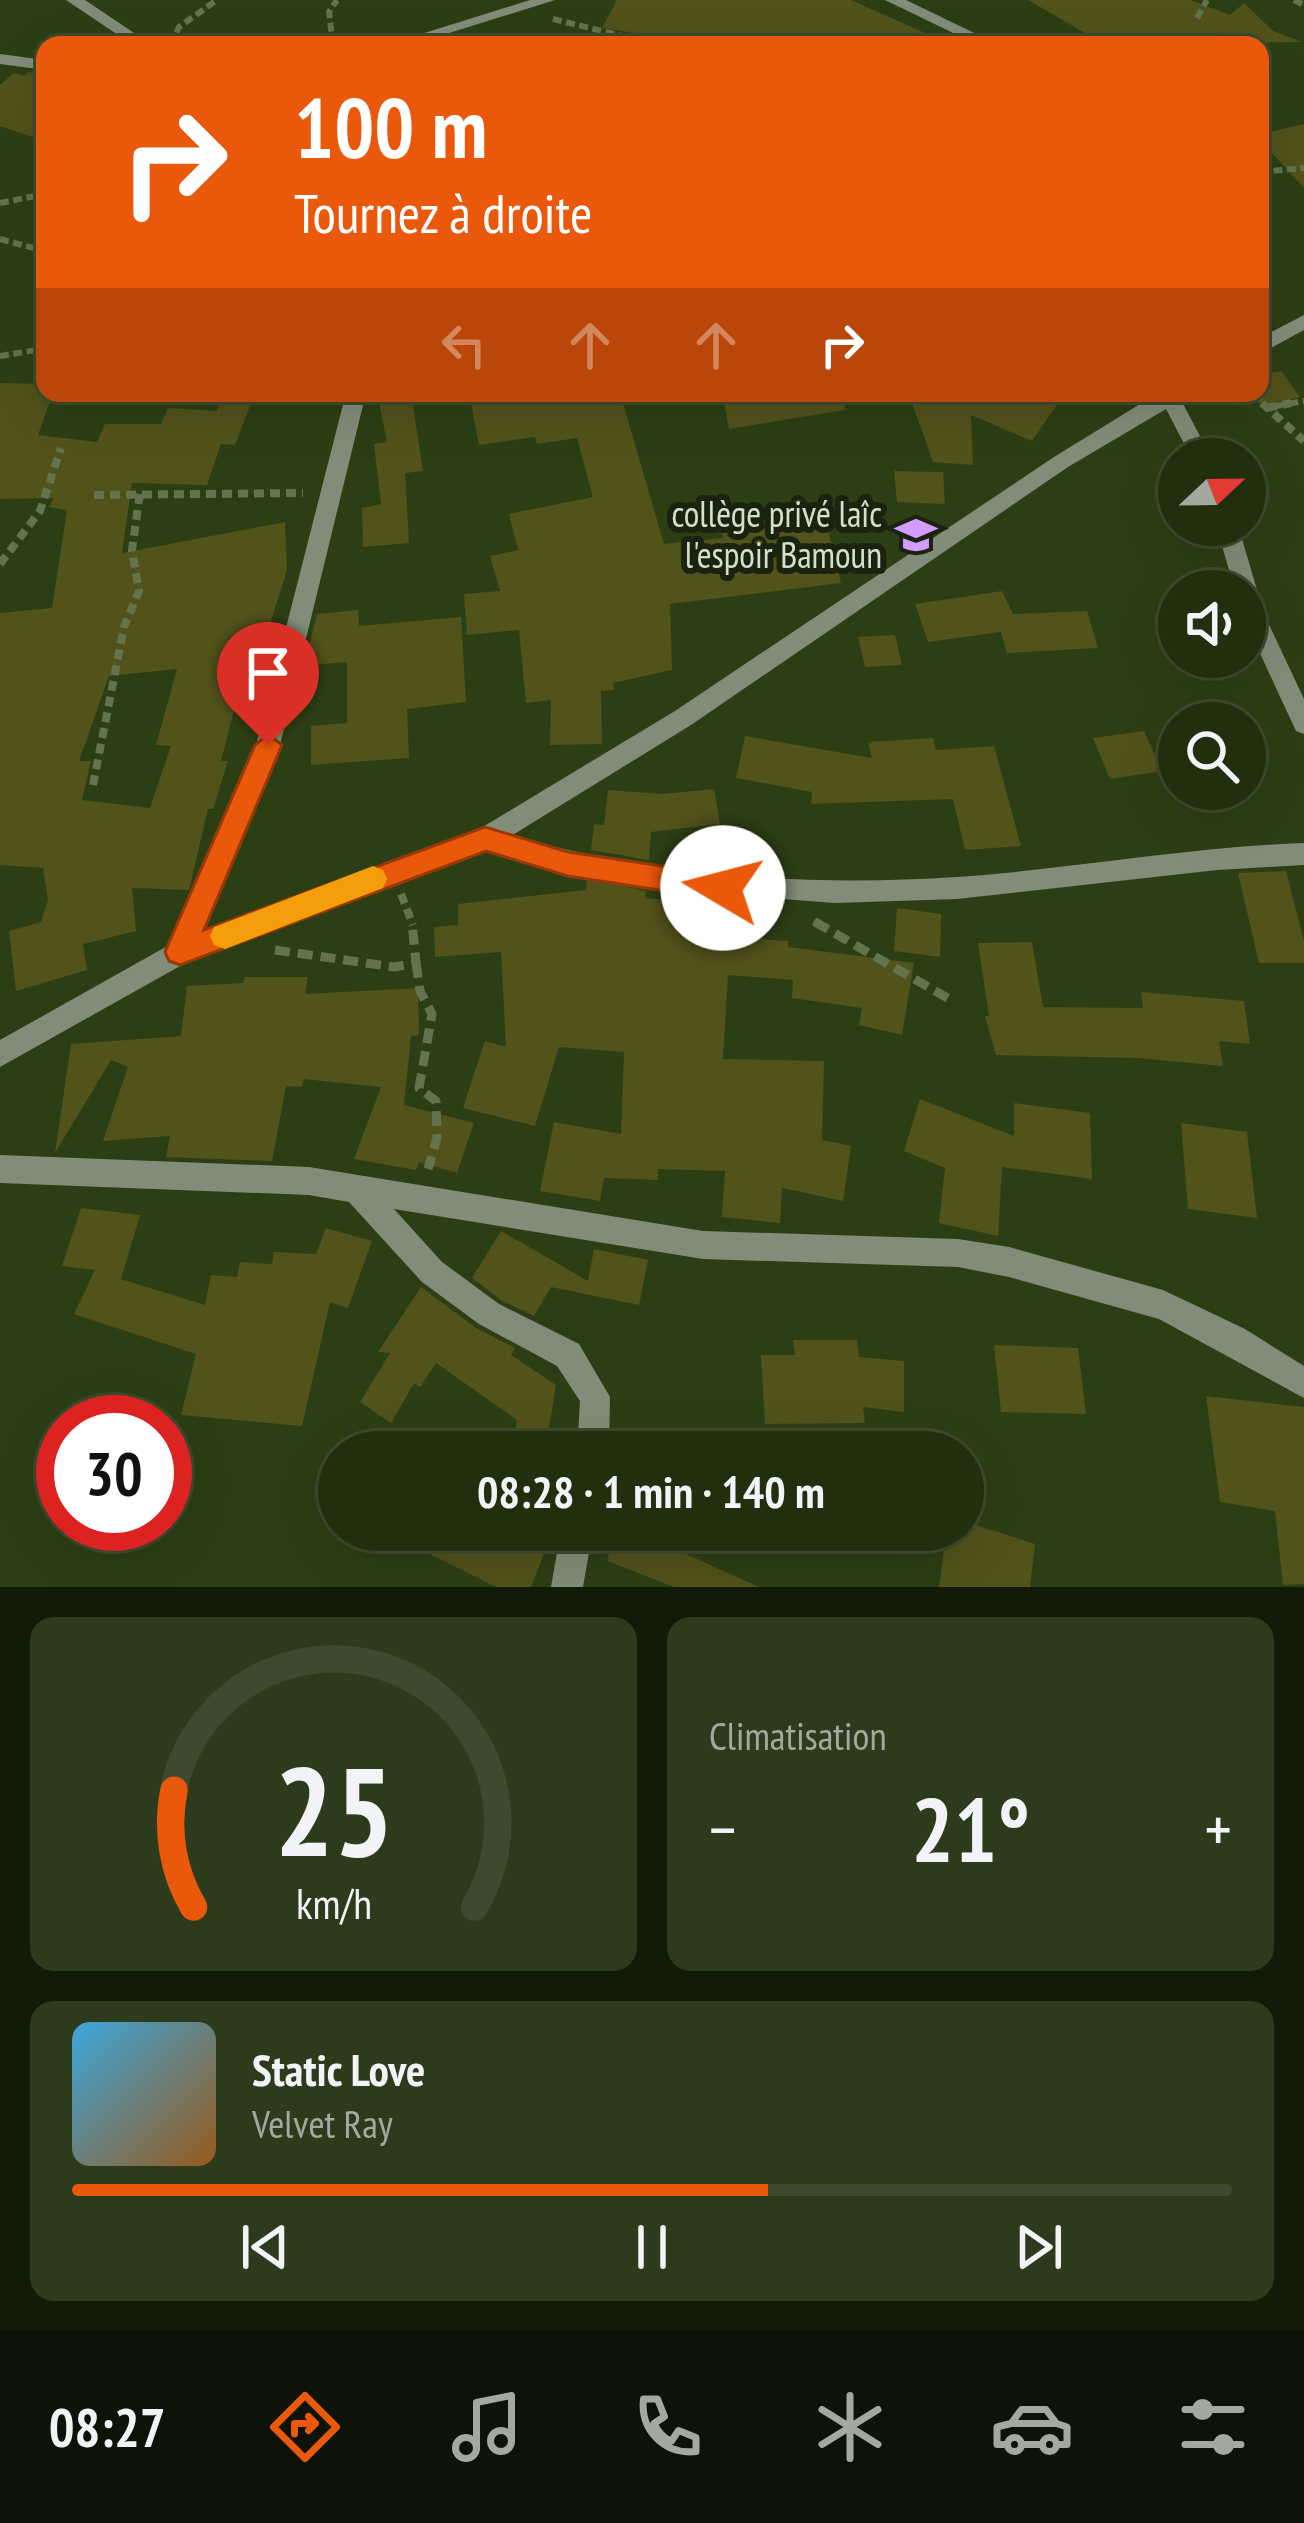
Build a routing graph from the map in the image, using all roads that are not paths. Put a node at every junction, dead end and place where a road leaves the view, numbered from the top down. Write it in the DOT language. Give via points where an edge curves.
graph roads {
  1 [pos="74,0"];
  2 [pos="547,0"];
  3 [pos="893,0"];
  4 [pos="130,36"];
  5 [pos="425,36"];
  6 [pos="971,36"];
  7 [pos="0,59"];
  8 [pos="36,64"];
  9 [pos="1304,321"];
  10 [pos="1269,342"];
  11 [pos="354,402"];
  12 [pos="1160,402"];
  13 [pos="1174,402"];
  14 [pos="1192,438"];
  15 [pos="1233,546"];
  16 [pos="1304,724"];
  17 [pos="485,839"];
  18 [pos="1304,854"];
  19 [pos="180,952"];
  20 [pos="0,1054"];
  21 [pos="0,1169"];
  22 [pos="357,1189"];
  23 [pos="1304,1383"];
  24 [pos="593,1431"];
  25 [pos="573,1551"];
  26 [pos="567,1587"];
  1 -- 4 [label="street"];
  2 -- 5 [label="street"];
  3 -- 6 [label="street"];
  7 -- 8 [label="street"];
  9 -- 10 [label="street"];
  11 -- 19 [label="street" via="268,745"];
  12 -- 17 [label="street" via="683,718"];
  13 -- 14 [label="street"];
  15 -- 16 [label="street" via="1253,614"];
  17 -- 18 [label="street" via="568,864 760,893 959,887"];
  17 -- 19 [label="street"];
  19 -- 20 [label="street"];
  21 -- 22 [label="street"];
  22 -- 23 [label="street" via="703,1245 1009,1262 1163,1305"];
  22 -- 24 [label="street" via="432,1273 568,1355 595,1397"];
  25 -- 26 [label="street"];
}
